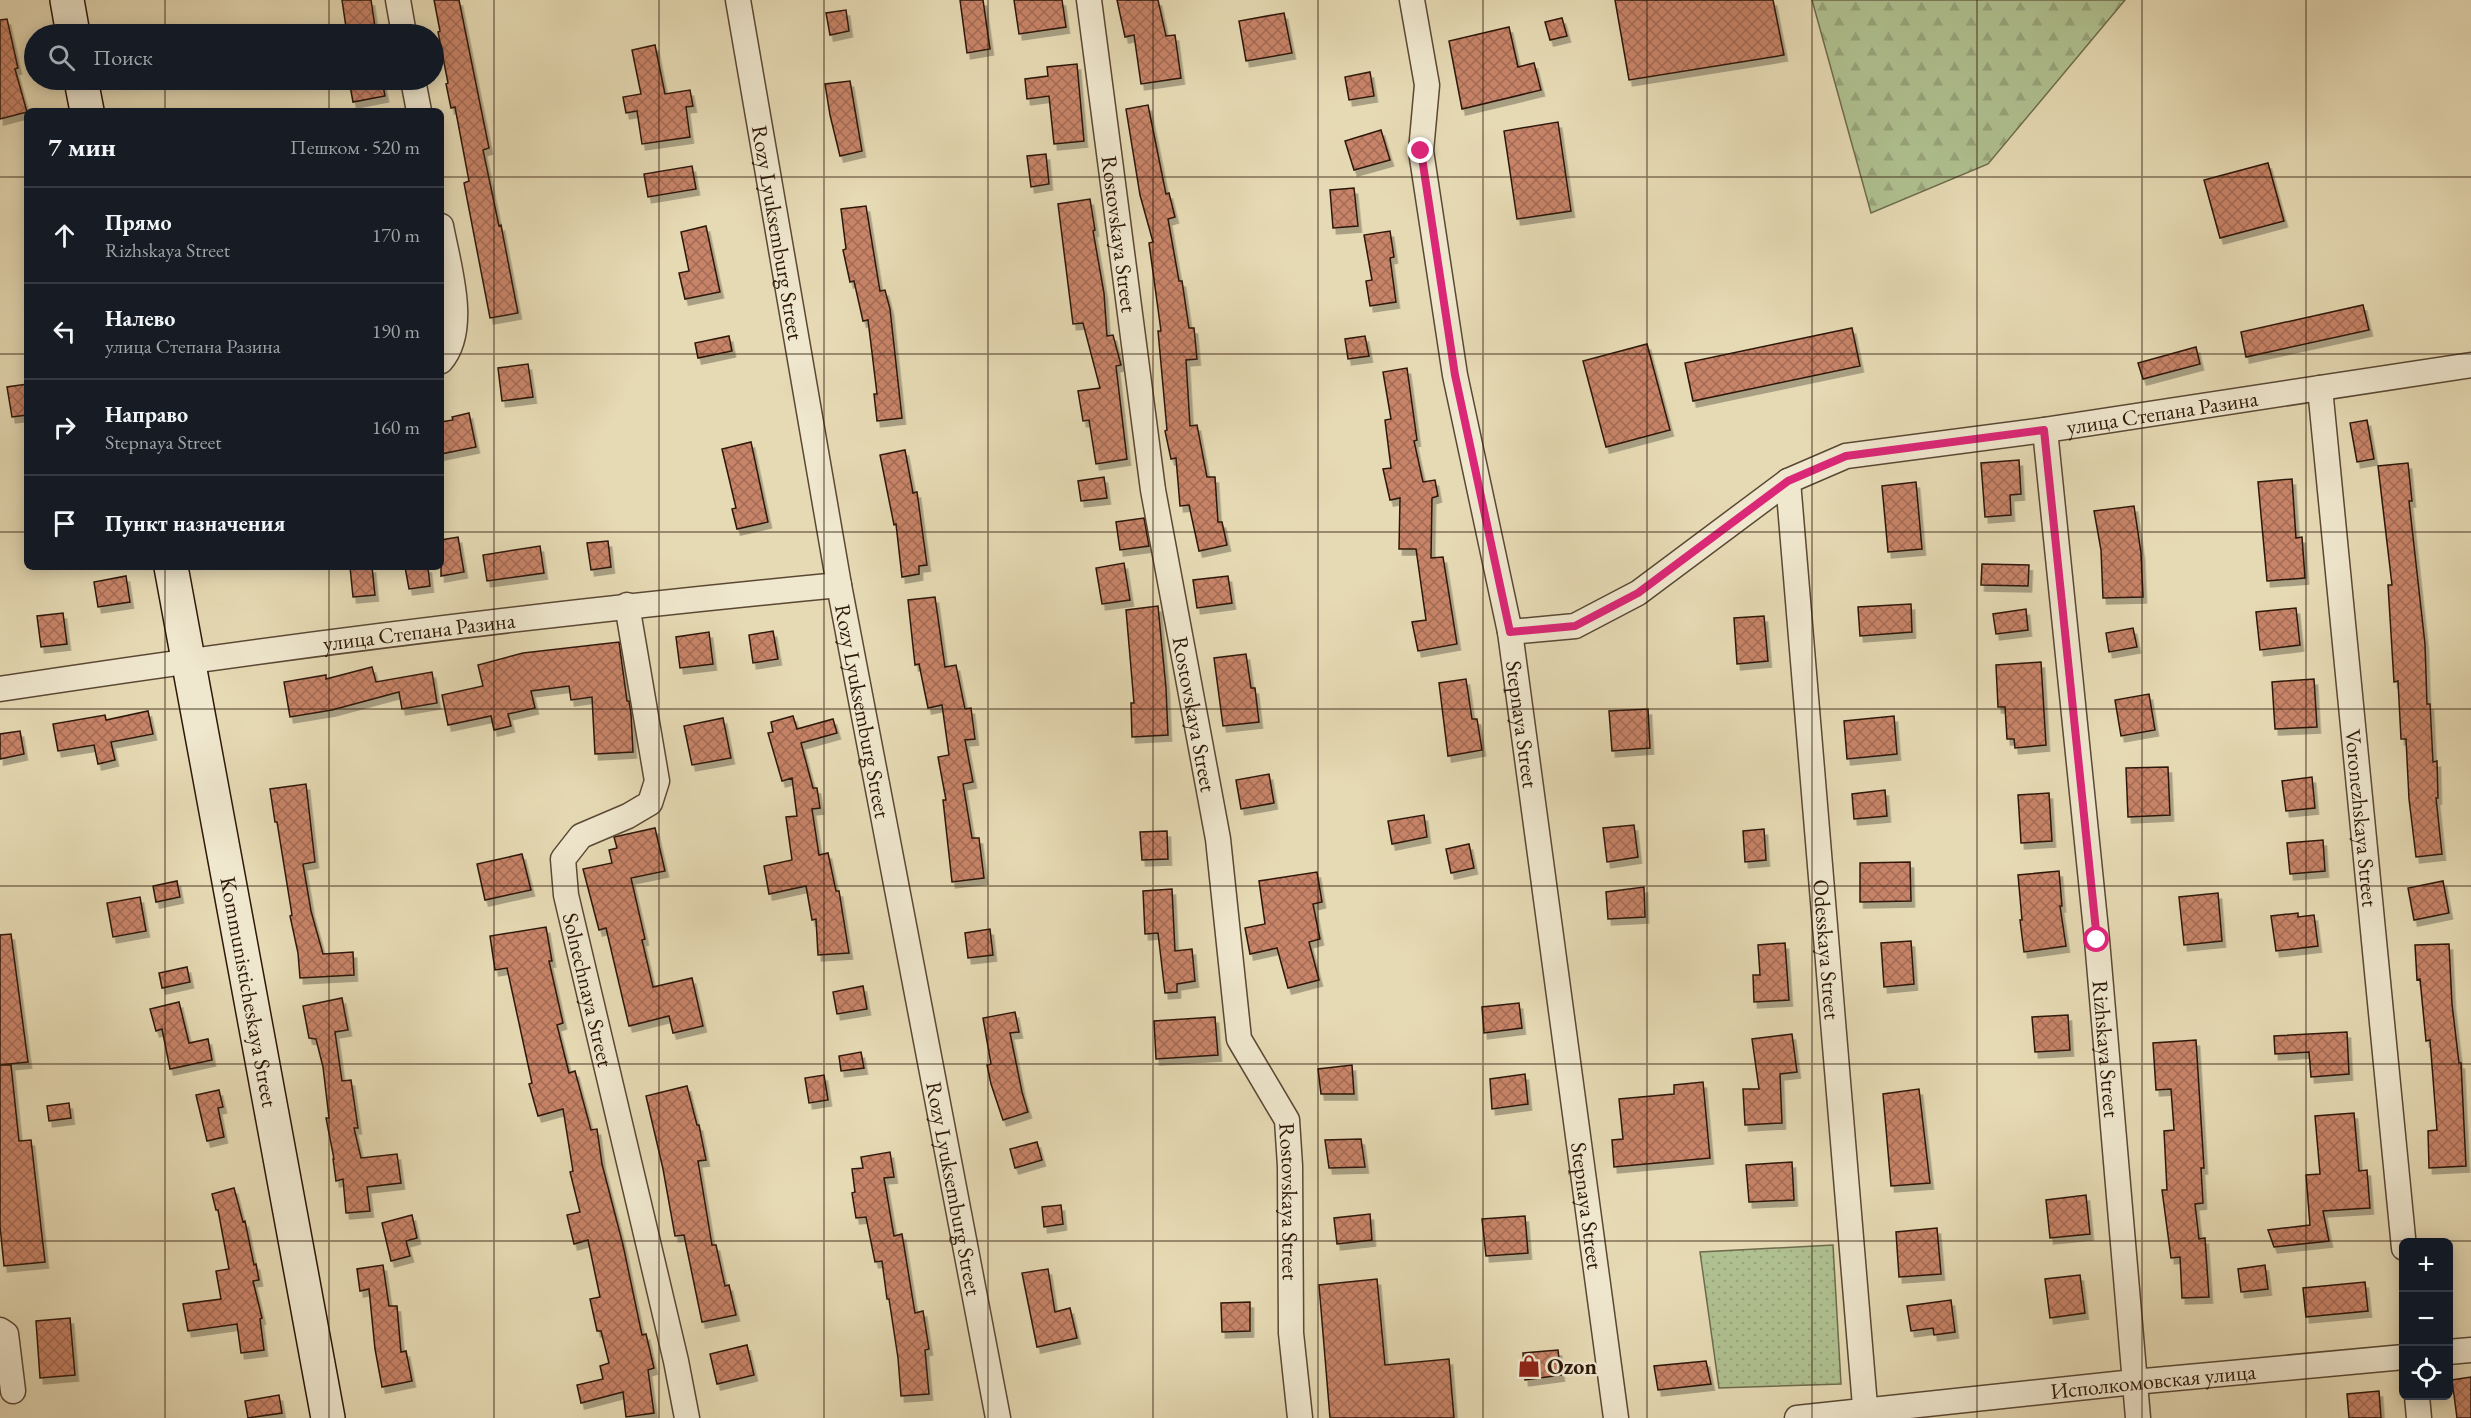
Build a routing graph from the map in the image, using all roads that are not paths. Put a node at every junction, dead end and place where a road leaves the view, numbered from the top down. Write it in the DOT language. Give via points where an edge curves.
graph roads {
  1 [pos="67,0"];
  2 [pos="398,0"];
  3 [pos="738,0"];
  4 [pos="1089,0"];
  5 [pos="1413,0"];
  6 [pos="71,24"];
  7 [pos="402,24"];
  8 [pos="83,90"];
  9 [pos="415,90"];
  10 [pos="86,108"];
  11 [pos="418,108"];
  12 [pos="444,242"];
  13 [pos="444,355"];
  14 [pos="2471,365"];
  15 [pos="2320,387"];
  16 [pos="2044,430"];
  17 [pos="1788,481"];
  18 [pos="172,570"];
  19 [pos="839,585"];
  20 [pos="627,605"];
  21 [pos="1510,632"];
  22 [pos="188,660"];
  23 [pos="0,689"];
  24 [pos="2402,1238"];
  25 [pos="0,1330"];
  26 [pos="2471,1350"];
  27 [pos="2453,1352"];
  28 [pos="2399,1357"];
  29 [pos="2134,1382"];
  30 [pos="13,1391"];
  31 [pos="2417,1400"];
  32 [pos="1866,1414"];
  33 [pos="328,1418"];
  34 [pos="687,1418"];
  35 [pos="998,1418"];
  36 [pos="1300,1418"];
  37 [pos="1616,1418"];
  38 [pos="1797,1418"];
  39 [pos="2138,1418"];
  40 [pos="2419,1418"];
  1 -- 6 [label="main road"];
  2 -- 7 [label="street"];
  3 -- 19 [label="street, Rozy Lyuksemburg Street"];
  4 -- 36 [label="street, Rostovskaya Street" via="1153,490 1218,839 1239,1039 1287,1120 1291,1333"];
  5 -- 21 [label="street, Stepnaya Street" via="1427,85 1421,151 1455,375"];
  8 -- 10 [label="main road"];
  9 -- 11 [label="street"];
  12 -- 13 [label="street" via="454,296 454,334"];
  14 -- 15 [label="street, улица Степана Разина"];
  15 -- 16 [label="street, улица Степана Разина"];
  15 -- 24 [label="street, Voronezhskaya Street"];
  16 -- 17 [label="street, улица Степана Разина" via="1846,456"];
  16 -- 29 [label="street, Rizhskaya Street" via="2097,940"];
  17 -- 21 [label="street, улица Степана Разина" via="1638,593 1575,626"];
  17 -- 32 [label="street, Odesskaya Street"];
  18 -- 22 [label="main road, Kommunisticheskaya Street"];
  19 -- 20 [label="street, улица Степана Разина"];
  19 -- 35 [label="street, Rozy Lyuksemburg Street"];
  20 -- 22 [label="street, улица Степана Разина"];
  20 -- 34 [label="street, Solnechnaya Street" via="657,782 650,803 581,836 563,860 566,895"];
  21 -- 37 [label="street, Stepnaya Street"];
  22 -- 23 [label="street, улица Степана Разина"];
  22 -- 33 [label="main road, Kommunisticheskaya Street"];
  25 -- 30 [label="street" via="6,1334"];
  26 -- 27 [label="street"];
  28 -- 29 [label="street, Исполкомовская улица"];
  29 -- 32 [label="street, Исполкомовская улица"];
  29 -- 39 [label="street, Rizhskaya Street"];
  31 -- 40 [label="street"];
  32 -- 38 [label="street, Исполкомовская улица"];
}
